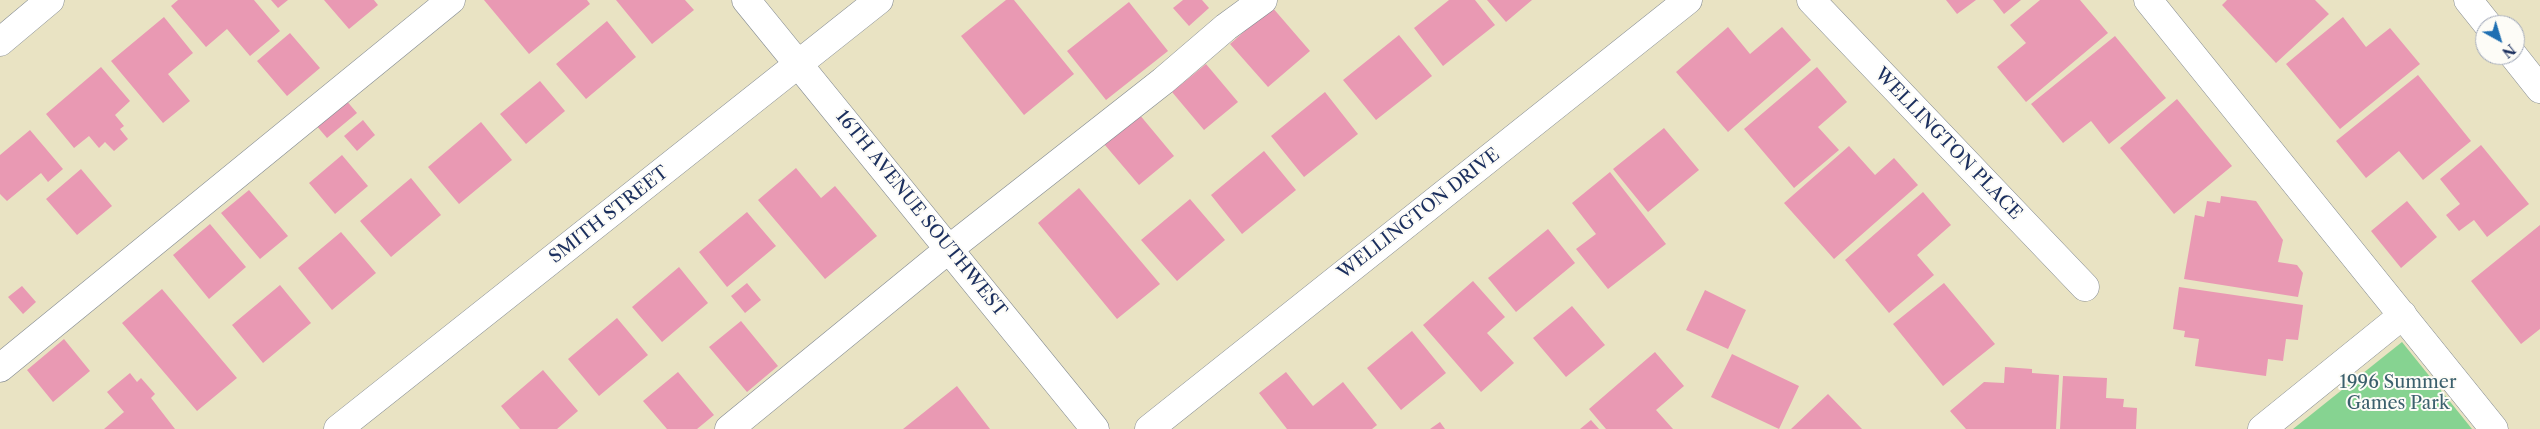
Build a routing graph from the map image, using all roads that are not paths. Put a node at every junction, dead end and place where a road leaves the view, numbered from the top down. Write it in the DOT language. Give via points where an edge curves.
graph roads {
  1 [pos="50,0"];
  2 [pos="450,0"];
  3 [pos="746,0"];
  4 [pos="879,0"];
  5 [pos="1263,0"];
  6 [pos="1688,0"];
  7 [pos="1811,0"];
  8 [pos="2148,0"];
  9 [pos="2468,0"];
  10 [pos="2480,15"];
  11 [pos="0,42"];
  12 [pos="799,65"];
  13 [pos="2520,65"];
  14 [pos="2540,89"];
  15 [pos="949,249"];
  16 [pos="2085,287"];
  17 [pos="2403,316"];
  18 [pos="0,368"];
  19 [pos="338,429"];
  20 [pos="730,429"];
  21 [pos="1095,429"];
  22 [pos="1149,429"];
  23 [pos="2262,429"];
  24 [pos="2494,429"];
  1 -- 11 [label="street"];
  2 -- 18 [label="street"];
  3 -- 12 [label="street, 16TH AVENUE SOUTHWEST"];
  4 -- 12 [label="street, SMITH STREET"];
  5 -- 15 [label="street"];
  6 -- 22 [label="street, WELLINGTON DRIVE"];
  7 -- 16 [label="street, WELLINGTON PLACE"];
  8 -- 17 [label="street"];
  9 -- 10 [label="street"];
  12 -- 15 [label="street, 16TH AVENUE SOUTHWEST"];
  12 -- 19 [label="street, SMITH STREET"];
  13 -- 14 [label="street"];
  15 -- 20 [label="street"];
  15 -- 21 [label="street, 16TH AVENUE SOUTHWEST"];
  17 -- 23 [label="street"];
  17 -- 24 [label="street"];
}
